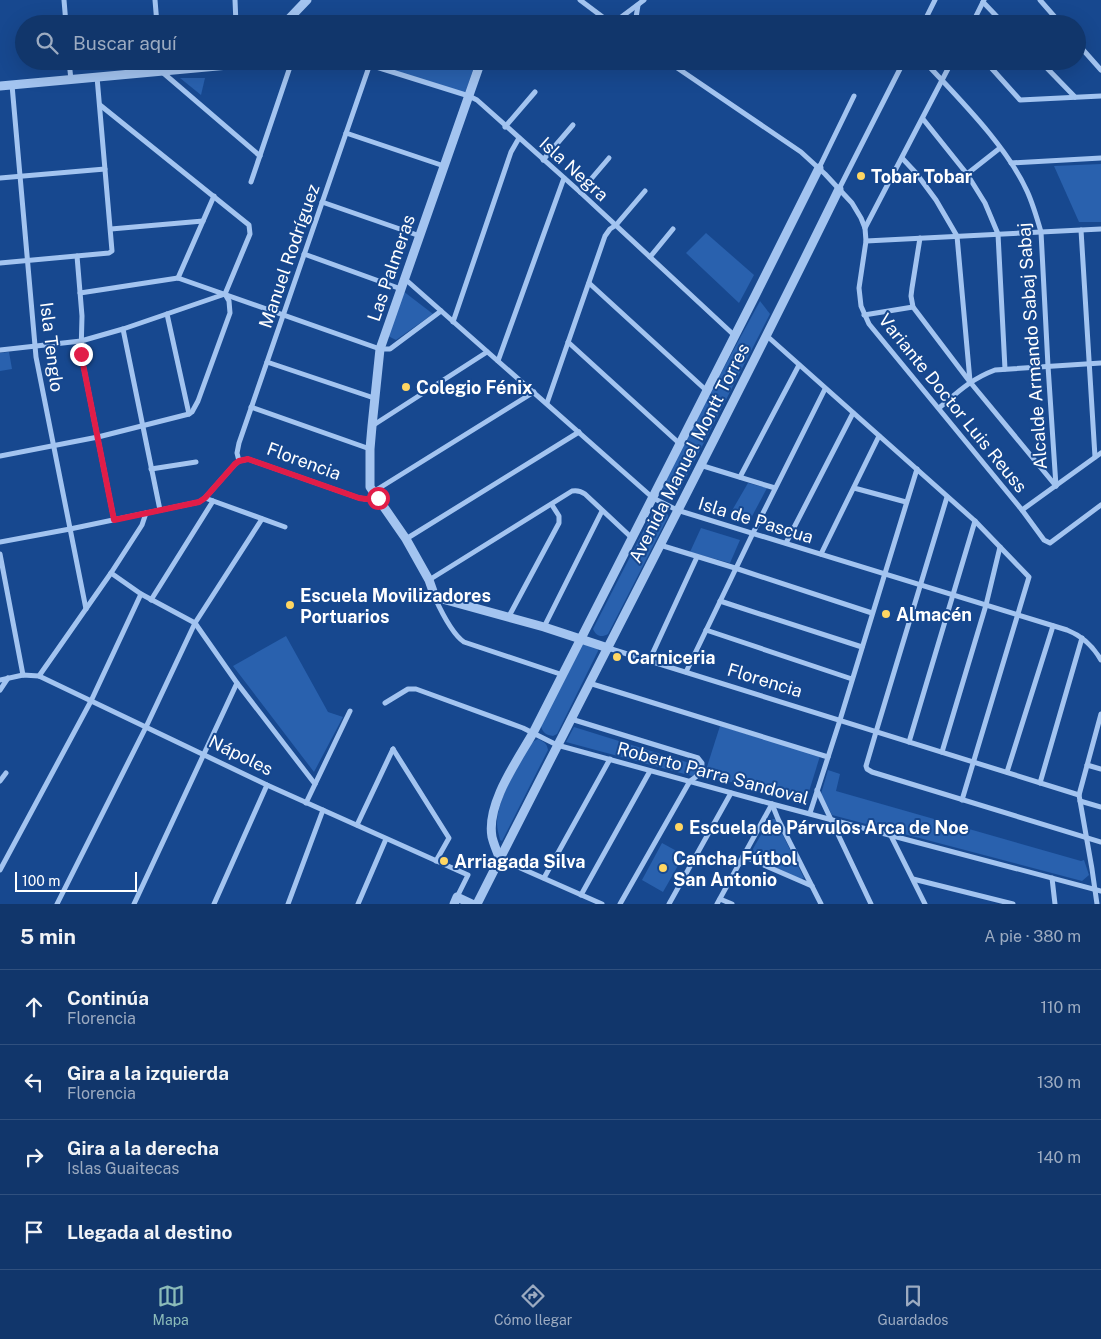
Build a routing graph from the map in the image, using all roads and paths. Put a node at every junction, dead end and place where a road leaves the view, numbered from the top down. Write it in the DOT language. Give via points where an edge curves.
graph roads {
  1 [pos="64,0"];
  2 [pos="155,0"];
  3 [pos="235,0"];
  4 [pos="307,0"];
  5 [pos="580,0"];
  6 [pos="644,0"];
  7 [pos="936,0"];
  8 [pos="1040,0"];
  9 [pos="984,1"];
  10 [pos="638,5"];
  11 [pos="65,15"];
  12 [pos="156,15"];
  13 [pos="236,15"];
  14 [pos="293,15"];
  15 [pos="600,15"];
  16 [pos="624,15"];
  17 [pos="636,15"];
  18 [pos="928,15"];
  19 [pos="977,15"];
  20 [pos="996,15"];
  21 [pos="1053,15"];
  22 [pos="1086,53"];
  23 [pos="70,70"];
  24 [pos="170,70"];
  25 [pos="289,70"];
  26 [pos="368,70"];
  27 [pos="391,70"];
  28 [pos="478,70"];
  29 [pos="680,70"];
  30 [pos="899,70"];
  31 [pos="933,70"];
  32 [pos="947,70"];
  33 [pos="993,70"];
  34 [pos="1049,70"];
  35 [pos="1101,70"];
  36 [pos="161,71"];
  37 [pos="97,77"];
  38 [pos="71,80"];
  39 [pos="942,80"];
  40 [pos="12,85"];
  41 [pos="0,86"];
  42 [pos="535,92"];
  43 [pos="469,96"];
  44 [pos="854,96"];
  45 [pos="1101,96"];
  46 [pos="1075,97"];
  47 [pos="100,105"];
  48 [pos="922,119"];
  49 [pos="573,125"];
  50 [pos="505,127"];
  51 [pos="346,133"];
  52 [pos="519,138"];
  53 [pos="1000,148"];
  54 [pos="260,156"];
  55 [pos="609,158"];
  56 [pos="902,158"];
  57 [pos="1101,158"];
  58 [pos="544,160"];
  59 [pos="1011,163"];
  60 [pos="444,166"];
  61 [pos="819,168"];
  62 [pos="105,169"];
  63 [pos="967,174"];
  64 [pos="20,176"];
  65 [pos="0,178"];
  66 [pos="564,178"];
  67 [pos="251,182"];
  68 [pos="839,189"];
  69 [pos="645,191"];
  70 [pos="580,192"];
  71 [pos="214,196"];
  72 [pos="322,202"];
  73 [pos="203,221"];
  74 [pos="616,225"];
  75 [pos="865,228"];
  76 [pos="110,229"];
  77 [pos="673,229"];
  78 [pos="1101,229"];
  79 [pos="1081,230"];
  80 [pos="1040,232"];
  81 [pos="998,234"];
  82 [pos="420,236"];
  83 [pos="957,236"];
  84 [pos="920,238"];
  85 [pos="866,241"];
  86 [pos="304,254"];
  87 [pos="77,256"];
  88 [pos="650,257"];
  89 [pos="28,261"];
  90 [pos="0,263"];
  91 [pos="178,278"];
  92 [pos="405,279"];
  93 [pos="588,283"];
  94 [pos="401,290"];
  95 [pos="80,293"];
  96 [pos="225,294"];
  97 [pos="913,307"];
  98 [pos="441,311"];
  99 [pos="167,314"];
  100 [pos="283,315"];
  101 [pos="864,315"];
  102 [pos="453,322"];
  103 [pos="123,329"];
  104 [pos="735,336"];
  105 [pos="767,336"];
  106 [pos="81,341"];
  107 [pos="568,342"];
  108 [pos="36,347"];
  109 [pos="380,349"];
  110 [pos="0,350"];
  111 [pos="487,352"];
  112 [pos="498,361"];
  113 [pos="267,362"];
  114 [pos="1101,363"];
  115 [pos="1089,364"];
  116 [pos="799,365"];
  117 [pos="1048,366"];
  118 [pos="1005,369"];
  119 [pos="970,382"];
  120 [pos="825,389"];
  121 [pos="534,392"];
  122 [pos="707,392"];
  123 [pos="374,398"];
  124 [pos="546,403"];
  125 [pos="252,407"];
  126 [pos="939,408"];
  127 [pos="853,413"];
  128 [pos="188,414"];
  129 [pos="143,425"];
  130 [pos="372,426"];
  131 [pos="579,432"];
  132 [pos="879,436"];
  133 [pos="98,437"];
  134 [pos="680,444"];
  135 [pos="53,446"];
  136 [pos="370,449"];
  137 [pos="1101,453"];
  138 [pos="0,456"];
  139 [pos="1095,458"];
  140 [pos="239,461"];
  141 [pos="196,462"];
  142 [pos="700,465"];
  143 [pos="151,469"];
  144 [pos="916,469"];
  145 [pos="740,477"];
  146 [pos="1056,486"];
  147 [pos="776,488"];
  148 [pos="854,488"];
  149 [pos="376,495"];
  150 [pos="947,497"];
  151 [pos="205,498"];
  152 [pos="653,498"];
  153 [pos="214,501"];
  154 [pos="906,502"];
  155 [pos="552,505"];
  156 [pos="1101,505"];
  157 [pos="160,510"];
  158 [pos="677,510"];
  159 [pos="1022,510"];
  160 [pos="602,511"];
  161 [pos="146,513"];
  162 [pos="262,519"];
  163 [pos="114,520"];
  164 [pos="975,521"];
  165 [pos="285,527"];
  166 [pos="70,529"];
  167 [pos="753,533"];
  168 [pos="632,538"];
  169 [pos="406,539"];
  170 [pos="0,542"];
  171 [pos="786,543"];
  172 [pos="660,545"];
  173 [pos="1000,547"];
  174 [pos="0,554"];
  175 [pos="821,554"];
  176 [pos="697,557"];
  177 [pos="735,568"];
  178 [pos="111,573"];
  179 [pos="884,574"];
  180 [pos="429,580"];
  181 [pos="920,585"];
  182 [pos="141,594"];
  183 [pos="952,595"];
  184 [pos="435,597"];
  185 [pos="151,600"];
  186 [pos="720,601"];
  187 [pos="986,605"];
  188 [pos="86,609"];
  189 [pos="872,613"];
  190 [pos="1017,615"];
  191 [pos="508,618"];
  192 [pos="195,624"];
  193 [pos="1053,626"];
  194 [pos="544,627"];
  195 [pos="706,630"];
  196 [pos="1082,638"];
  197 [pos="581,639"];
  198 [pos="862,647"];
  199 [pos="608,648"];
  200 [pos="649,660"];
  201 [pos="1101,660"];
  202 [pos="686,672"];
  203 [pos="23,675"];
  204 [pos="563,675"];
  205 [pos="39,676"];
  206 [pos="8,678"];
  207 [pos="852,679"];
  208 [pos="0,680"];
  209 [pos="237,683"];
  210 [pos="589,683"];
  211 [pos="0,690"];
  212 [pos="91,701"];
  213 [pos="385,703"];
  214 [pos="350,711"];
  215 [pos="1101,714"];
  216 [pos="571,719"];
  217 [pos="840,720"];
  218 [pos="146,727"];
  219 [pos="876,732"];
  220 [pos="1099,732"];
  221 [pos="533,733"];
  222 [pos="909,742"];
  223 [pos="557,745"];
  224 [pos="942,752"];
  225 [pos="204,755"];
  226 [pos="828,757"];
  227 [pos="610,759"];
  228 [pos="974,762"];
  229 [pos="1087,765"];
  230 [pos="1101,769"];
  231 [pos="650,771"];
  232 [pos="1007,772"];
  233 [pos="6,773"];
  234 [pos="0,781"];
  235 [pos="690,781"];
  236 [pos="1040,783"];
  237 [pos="315,784"];
  238 [pos="267,785"];
  239 [pos="817,790"];
  240 [pos="731,793"];
  241 [pos="1079,795"];
  242 [pos="962,800"];
  243 [pos="1080,801"];
  244 [pos="306,803"];
  245 [pos="772,804"];
  246 [pos="1101,807"];
  247 [pos="323,810"];
  248 [pos="810,813"];
  249 [pos="830,819"];
  250 [pos="357,825"];
  251 [pos="890,834"];
  252 [pos="386,839"];
  253 [pos="1086,839"];
  254 [pos="1101,842"];
  255 [pos="743,856"];
  256 [pos="500,859"];
  257 [pos="436,861"];
  258 [pos="0,870"];
  259 [pos="544,878"];
  260 [pos="1052,878"];
  261 [pos="913,879"];
  262 [pos="812,886"];
  263 [pos="1098,891"];
  264 [pos="581,895"];
  265 [pos="455,901"];
  266 [pos="719,901"];
  267 [pos="57,904"];
  268 [pos="134,904"];
  269 [pos="214,904"];
  270 [pos="288,904"];
  271 [pos="358,904"];
  272 [pos="472,904"];
  273 [pos="477,904"];
  274 [pos="602,904"];
  275 [pos="620,904"];
  276 [pos="669,904"];
  277 [pos="732,904"];
  278 [pos="821,904"];
  279 [pos="870,904"];
  280 [pos="925,904"];
  281 [pos="1013,904"];
  282 [pos="1055,904"];
  283 [pos="1097,904"];
  1 -- 11 [label="street"];
  2 -- 12 [label="street"];
  3 -- 13 [label="street"];
  4 -- 14 [label="street"];
  5 -- 15 [label="street"];
  6 -- 10 [label="street"];
  7 -- 18 [label="street"];
  8 -- 21 [label="street"];
  9 -- 19 [label="street"];
  9 -- 20 [label="street"];
  10 -- 16 [label="street"];
  10 -- 17 [label="street"];
  22 -- 35 [label="street"];
  23 -- 38 [label="street"];
  24 -- 36 [label="street"];
  25 -- 54 [label="street"];
  26 -- 51 [label="street, Manuel Rodríguez"];
  27 -- 43 [label="street, Isla Negra"];
  28 -- 43 [label="street, Las Palmeras"];
  29 -- 61 [label="street, Variante Doctor Luis Reuss" via="801,152"];
  30 -- 68 [label="street, Avenida Manuel Montt Torres"];
  31 -- 39 [label="street, Alcalde Armando Sabaj Sabaj"];
  32 -- 39 [label="street"];
  33 -- 46 [label="street" via="1020,100"];
  34 -- 46 [label="street"];
  36 -- 37 [label="street"];
  36 -- 54 [label="street"];
  37 -- 38 [label="street"];
  37 -- 47 [label="street"];
  38 -- 40 [label="street"];
  39 -- 48 [label="street"];
  39 -- 53 [label="street, Alcalde Armando Sabaj Sabaj"];
  40 -- 41 [label="street"];
  40 -- 64 [label="street, Isla Tenglo"];
  42 -- 50 [label="street"];
  43 -- 50 [label="street, Isla Negra"];
  43 -- 60 [label="street, Las Palmeras"];
  44 -- 61 [label="street, Avenida Manuel Montt Torres"];
  45 -- 46 [label="street"];
  47 -- 62 [label="street"];
  47 -- 71 [label="street"];
  48 -- 56 [label="street"];
  48 -- 63 [label="street"];
  49 -- 58 [label="street"];
  50 -- 52 [label="street, Isla Negra"];
  51 -- 60 [label="street"];
  51 -- 72 [label="street, Manuel Rodríguez"];
  52 -- 58 [label="street, Isla Negra"];
  52 -- 102 [label="street" via="511,152"];
  53 -- 59 [label="street, Alcalde Armando Sabaj Sabaj"];
  53 -- 63 [label="street"];
  54 -- 67 [label="street"];
  55 -- 70 [label="street"];
  56 -- 75 [label="street"];
  56 -- 83 [label="street" via="936,200"];
  57 -- 59 [label="street"];
  58 -- 66 [label="street, Isla Negra"];
  59 -- 80 [label="street, Alcalde Armando Sabaj Sabaj" via="1028,193"];
  60 -- 82 [label="street, Las Palmeras"];
  61 -- 68 [label="street, Variante Doctor Luis Reuss"];
  61 -- 104 [label="street, Avenida Manuel Montt Torres"];
  62 -- 64 [label="street"];
  62 -- 76 [label="street"];
  63 -- 81 [label="street" via="985,203"];
  64 -- 65 [label="street"];
  64 -- 89 [label="street, Isla Tenglo"];
  66 -- 70 [label="street, Isla Negra"];
  66 -- 112 [label="street"];
  68 -- 75 [label="street, Variante Doctor Luis Reuss" via="852,203"];
  68 -- 105 [label="street, Avenida Manuel Montt Torres"];
  69 -- 74 [label="street"];
  70 -- 74 [label="street, Isla Negra"];
  71 -- 73 [label="street"];
  71 -- 96 [label="street" via="250,228"];
  72 -- 82 [label="street"];
  72 -- 86 [label="street, Manuel Rodríguez"];
  73 -- 76 [label="street"];
  73 -- 91 [label="street"];
  74 -- 88 [label="street, Isla Negra"];
  74 -- 93 [label="street" via="605,236"];
  75 -- 85 [label="street, Variante Doctor Luis Reuss"];
  76 -- 87 [label="street" via="112,252"];
  77 -- 88 [label="street"];
  78 -- 79 [label="street"];
  79 -- 80 [label="street"];
  79 -- 115 [label="street"];
  80 -- 81 [label="street"];
  80 -- 117 [label="street, Alcalde Armando Sabaj Sabaj"];
  81 -- 83 [label="street"];
  81 -- 118 [label="street"];
  82 -- 92 [label="street, Las Palmeras"];
  83 -- 84 [label="street"];
  83 -- 119 [label="street"];
  84 -- 85 [label="street"];
  84 -- 97 [label="street" via="911,296"];
  85 -- 101 [label="street, Variante Doctor Luis Reuss" via="859,288"];
  86 -- 94 [label="street"];
  86 -- 100 [label="street, Manuel Rodríguez"];
  87 -- 89 [label="street"];
  87 -- 95 [label="street"];
  88 -- 104 [label="street, Isla Negra"];
  89 -- 90 [label="street"];
  89 -- 108 [label="street, Isla Tenglo"];
  91 -- 95 [label="street"];
  91 -- 96 [label="street"];
  92 -- 94 [label="street, Las Palmeras"];
  92 -- 98 [label="street, Isla de Pascua"];
  93 -- 107 [label="street"];
  93 -- 122 [label="street"];
  94 -- 109 [label="street, Las Palmeras"];
  95 -- 106 [label="street"];
  96 -- 99 [label="street"];
  96 -- 100 [label="street"];
  96 -- 128 [label="street" via="230,313 198,401"];
  97 -- 101 [label="street"];
  97 -- 119 [label="street"];
  98 -- 102 [label="street, Isla de Pascua"];
  98 -- 109 [label="street" via="390,349"];
  99 -- 103 [label="street"];
  99 -- 128 [label="street"];
  100 -- 109 [label="street"];
  100 -- 113 [label="street, Manuel Rodríguez"];
  101 -- 126 [label="street, Variante Doctor Luis Reuss" via="868,324"];
  102 -- 111 [label="street, Isla de Pascua"];
  103 -- 106 [label="street"];
  103 -- 129 [label="street"];
  104 -- 122 [label="street, Avenida Manuel Montt Torres"];
  105 -- 116 [label="street"];
  105 -- 142 [label="street, Avenida Manuel Montt Torres"];
  106 -- 108 [label="street"];
  106 -- 133 [label="street"];
  107 -- 124 [label="street"];
  107 -- 134 [label="street"];
  108 -- 110 [label="street"];
  108 -- 135 [label="street, Isla Tenglo"];
  109 -- 123 [label="street, Las Palmeras"];
  111 -- 112 [label="street, Isla de Pascua"];
  111 -- 130 [label="street"];
  112 -- 121 [label="street, Isla de Pascua"];
  113 -- 123 [label="street"];
  113 -- 125 [label="street, Manuel Rodríguez"];
  114 -- 115 [label="street"];
  115 -- 117 [label="street"];
  115 -- 139 [label="street"];
  116 -- 120 [label="street"];
  116 -- 145 [label="street"];
  117 -- 118 [label="street"];
  117 -- 146 [label="street, Alcalde Armando Sabaj Sabaj"];
  118 -- 119 [label="street" via="995,370"];
  119 -- 126 [label="street"];
  119 -- 146 [label="street"];
  120 -- 127 [label="street"];
  120 -- 147 [label="street"];
  121 -- 124 [label="street, Isla de Pascua"];
  121 -- 149 [label="street"];
  122 -- 134 [label="street, Avenida Manuel Montt Torres"];
  123 -- 130 [label="street, Las Palmeras"];
  124 -- 131 [label="street, Isla de Pascua"];
  125 -- 136 [label="street"];
  125 -- 140 [label="street, Manuel Rodríguez" via="238,448"];
  126 -- 159 [label="street, Variante Doctor Luis Reuss"];
  127 -- 132 [label="street"];
  127 -- 171 [label="street"];
  128 -- 129 [label="street"];
  129 -- 133 [label="street"];
  129 -- 143 [label="street"];
  130 -- 136 [label="street, Las Palmeras"];
  131 -- 152 [label="street, Isla de Pascua"];
  131 -- 169 [label="street"];
  132 -- 144 [label="street"];
  132 -- 148 [label="street"];
  133 -- 135 [label="street"];
  133 -- 163 [label="street"];
  134 -- 152 [label="street, Avenida Manuel Montt Torres"];
  135 -- 138 [label="street"];
  135 -- 166 [label="street, Isla Tenglo"];
  136 -- 149 [label="street, Las Palmeras" via="370,487"];
  137 -- 139 [label="street"];
  139 -- 146 [label="street"];
  140 -- 149 [label="street, Florencia" via="252,460 359,498"];
  140 -- 151 [label="street, Florencia"];
  141 -- 143 [label="street"];
  142 -- 145 [label="street"];
  142 -- 158 [label="street, Avenida Manuel Montt Torres"];
  143 -- 157 [label="street"];
  144 -- 150 [label="street"];
  144 -- 154 [label="street"];
  145 -- 147 [label="street"];
  146 -- 159 [label="street"];
  147 -- 167 [label="street"];
  148 -- 154 [label="street"];
  148 -- 175 [label="street"];
  149 -- 169 [label="street"];
  150 -- 164 [label="street"];
  150 -- 181 [label="street"];
  151 -- 153 [label="street"];
  151 -- 157 [label="street"];
  152 -- 158 [label="street, Isla de Pascua"];
  152 -- 168 [label="street, Avenida Manuel Montt Torres"];
  153 -- 162 [label="street"];
  153 -- 185 [label="street"];
  154 -- 179 [label="street"];
  155 -- 160 [label="street" via="579,491"];
  155 -- 180 [label="street"];
  155 -- 191 [label="street" via="559,523"];
  156 -- 159 [label="street, Variante Doctor Luis Reuss" via="1050,543 1044,540"];
  157 -- 161 [label="street"];
  158 -- 167 [label="street, Isla de Pascua"];
  158 -- 172 [label="street, Avenida Manuel Montt Torres"];
  160 -- 168 [label="street"];
  160 -- 194 [label="street"];
  161 -- 163 [label="street"];
  161 -- 178 [label="street" via="142,525"];
  162 -- 165 [label="street"];
  162 -- 192 [label="street"];
  163 -- 166 [label="street"];
  164 -- 173 [label="street"];
  164 -- 183 [label="street"];
  166 -- 170 [label="street"];
  166 -- 188 [label="street, Isla Tenglo"];
  167 -- 171 [label="street, Isla de Pascua"];
  167 -- 177 [label="street"];
  168 -- 197 [label="street, Avenida Manuel Montt Torres"];
  169 -- 180 [label="street"];
  171 -- 175 [label="street, Isla de Pascua"];
  172 -- 176 [label="street"];
  172 -- 199 [label="street, Avenida Manuel Montt Torres"];
  173 -- 187 [label="street"];
  173 -- 190 [label="street" via="1029,577"];
  174 -- 203 [label="street"];
  175 -- 179 [label="street, Isla de Pascua"];
  176 -- 177 [label="street"];
  176 -- 200 [label="street"];
  177 -- 186 [label="street"];
  177 -- 189 [label="street"];
  178 -- 182 [label="street"];
  178 -- 188 [label="street"];
  179 -- 181 [label="street, Isla de Pascua"];
  179 -- 189 [label="street"];
  180 -- 184 [label="street"];
  181 -- 183 [label="street, Isla de Pascua"];
  181 -- 219 [label="street"];
  182 -- 185 [label="street"];
  182 -- 212 [label="street"];
  183 -- 187 [label="street, Isla de Pascua"];
  183 -- 222 [label="street"];
  184 -- 191 [label="street, Florencia"];
  184 -- 204 [label="street" via="464,642"];
  185 -- 192 [label="street"];
  186 -- 195 [label="street"];
  186 -- 198 [label="street"];
  187 -- 190 [label="street, Isla de Pascua"];
  187 -- 224 [label="street"];
  188 -- 205 [label="street"];
  189 -- 198 [label="street"];
  190 -- 193 [label="street, Isla de Pascua"];
  190 -- 228 [label="street"];
  191 -- 194 [label="street, Florencia"];
  192 -- 209 [label="street"];
  192 -- 218 [label="street"];
  193 -- 196 [label="street, Isla de Pascua"];
  193 -- 232 [label="street"];
  194 -- 197 [label="street, Florencia"];
  195 -- 202 [label="street"];
  195 -- 207 [label="street"];
  196 -- 201 [label="street, Isla de Pascua"];
  196 -- 236 [label="street"];
  197 -- 199 [label="street, Florencia"];
  197 -- 204 [label="street, Avenida Manuel Montt Torres"];
  198 -- 207 [label="street"];
  199 -- 200 [label="street, Florencia"];
  199 -- 210 [label="street, Avenida Manuel Montt Torres"];
  200 -- 202 [label="street, Florencia"];
  202 -- 217 [label="street, Florencia"];
  203 -- 205 [label="street, Nápoles"];
  203 -- 206 [label="street, Nápoles"];
  204 -- 221 [label="street, Avenida Manuel Montt Torres"];
  205 -- 212 [label="street, Nápoles"];
  206 -- 208 [label="street, Nápoles"];
  206 -- 211 [label="street"];
  207 -- 217 [label="street"];
  209 -- 225 [label="street"];
  209 -- 237 [label="street"];
  210 -- 216 [label="street, Avenida Manuel Montt Torres"];
  210 -- 226 [label="street"];
  212 -- 218 [label="street, Nápoles"];
  212 -- 258 [label="street"];
  213 -- 221 [label="street, Roberto Parra Sandoval" via="408,689 414,689"];
  214 -- 237 [label="street"];
  215 -- 220 [label="street"];
  216 -- 223 [label="street, Avenida Manuel Montt Torres"];
  216 -- 235 [label="street" via="698,758 702,767 697,777"];
  217 -- 219 [label="street, Florencia"];
  217 -- 226 [label="street"];
  218 -- 225 [label="street, Nápoles"];
  218 -- 267 [label="street"];
  219 -- 222 [label="street, Florencia"];
  219 -- 242 [label="street" via="867,769"];
  220 -- 229 [label="street"];
  221 -- 223 [label="street, Roberto Parra Sandoval"];
  221 -- 256 [label="street, Avenida Manuel Montt Torres" via="494,808 492,835"];
  222 -- 224 [label="street, Florencia"];
  223 -- 227 [label="street, Roberto Parra Sandoval"];
  223 -- 256 [label="street, Avenida Manuel Montt Torres"];
  224 -- 228 [label="street, Florencia"];
  225 -- 238 [label="street, Nápoles"];
  225 -- 268 [label="street"];
  226 -- 239 [label="street"];
  227 -- 231 [label="street, Roberto Parra Sandoval"];
  227 -- 259 [label="street"];
  228 -- 232 [label="street, Florencia"];
  228 -- 242 [label="street"];
  229 -- 230 [label="street"];
  229 -- 241 [label="street"];
  231 -- 235 [label="street, Roberto Parra Sandoval"];
  231 -- 264 [label="street"];
  232 -- 236 [label="street, Florencia"];
  233 -- 234 [label="street"];
  235 -- 240 [label="street, Roberto Parra Sandoval"];
  235 -- 275 [label="street"];
  236 -- 241 [label="street, Florencia"];
  237 -- 244 [label="street"];
  238 -- 244 [label="street, Nápoles"];
  238 -- 269 [label="street"];
  239 -- 248 [label="street"];
  239 -- 249 [label="street"];
  240 -- 245 [label="street, Roberto Parra Sandoval"];
  240 -- 276 [label="street"];
  241 -- 243 [label="street"];
  242 -- 253 [label="street"];
  243 -- 246 [label="street"];
  243 -- 253 [label="street"];
  244 -- 247 [label="street, Nápoles"];
  245 -- 248 [label="street, Roberto Parra Sandoval"];
  245 -- 255 [label="street"];
  245 -- 262 [label="street"];
  247 -- 250 [label="street, Nápoles"];
  247 -- 270 [label="street"];
  248 -- 249 [label="street, Roberto Parra Sandoval"];
  249 -- 251 [label="street, Roberto Parra Sandoval"];
  249 -- 279 [label="street"];
  250 -- 252 [label="street, Nápoles"];
  250 -- 257 [label="street" via="393,749 449,838"];
  251 -- 260 [label="street, Roberto Parra Sandoval"];
  251 -- 261 [label="street"];
  252 -- 257 [label="street, Nápoles"];
  252 -- 271 [label="street"];
  253 -- 254 [label="street"];
  253 -- 263 [label="street"];
  255 -- 262 [label="street"];
  255 -- 266 [label="street"];
  256 -- 259 [label="street"];
  256 -- 273 [label="street, Avenida Manuel Montt Torres"];
  257 -- 265 [label="street, Nápoles" via="468,875"];
  259 -- 264 [label="street"];
  260 -- 263 [label="street, Roberto Parra Sandoval"];
  260 -- 282 [label="street"];
  261 -- 280 [label="street"];
  261 -- 281 [label="street"];
  262 -- 278 [label="street"];
  263 -- 283 [label="street"];
  264 -- 274 [label="street"];
  265 -- 272 [label="street"];
  266 -- 277 [label="street"];
}
